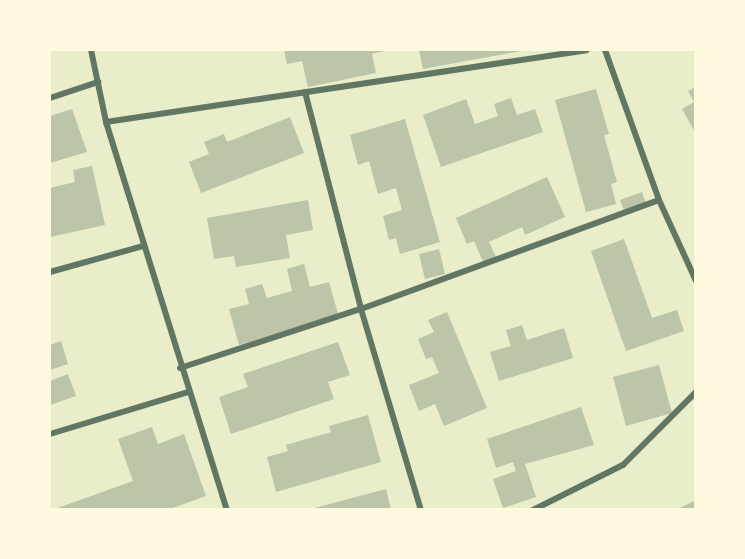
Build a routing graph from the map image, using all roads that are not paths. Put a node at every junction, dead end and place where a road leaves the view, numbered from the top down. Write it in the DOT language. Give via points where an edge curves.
graph roads {
  1 [pos="91,50"];
  2 [pos="587,50"];
  3 [pos="605,50"];
  4 [pos="98,82"];
  5 [pos="305,92"];
  6 [pos="50,98"];
  7 [pos="106,122"];
  8 [pos="659,200"];
  9 [pos="143,246"];
  10 [pos="50,272"];
  11 [pos="696,281"];
  12 [pos="361,309"];
  13 [pos="180,368"];
  14 [pos="188,392"];
  15 [pos="696,392"];
  16 [pos="50,434"];
  17 [pos="227,510"];
  18 [pos="421,510"];
  19 [pos="533,510"];
  1 -- 4 [label="street"];
  2 -- 5 [label="street"];
  3 -- 8 [label="street"];
  4 -- 6 [label="street"];
  4 -- 7 [label="street"];
  5 -- 7 [label="street"];
  5 -- 12 [label="street"];
  7 -- 9 [label="street"];
  8 -- 11 [label="street"];
  8 -- 12 [label="street"];
  9 -- 10 [label="street"];
  9 -- 13 [label="street"];
  12 -- 13 [label="street"];
  12 -- 18 [label="street"];
  13 -- 14 [label="street"];
  14 -- 16 [label="street"];
  14 -- 17 [label="street"];
  15 -- 19 [label="street" via="623,465"];
}
